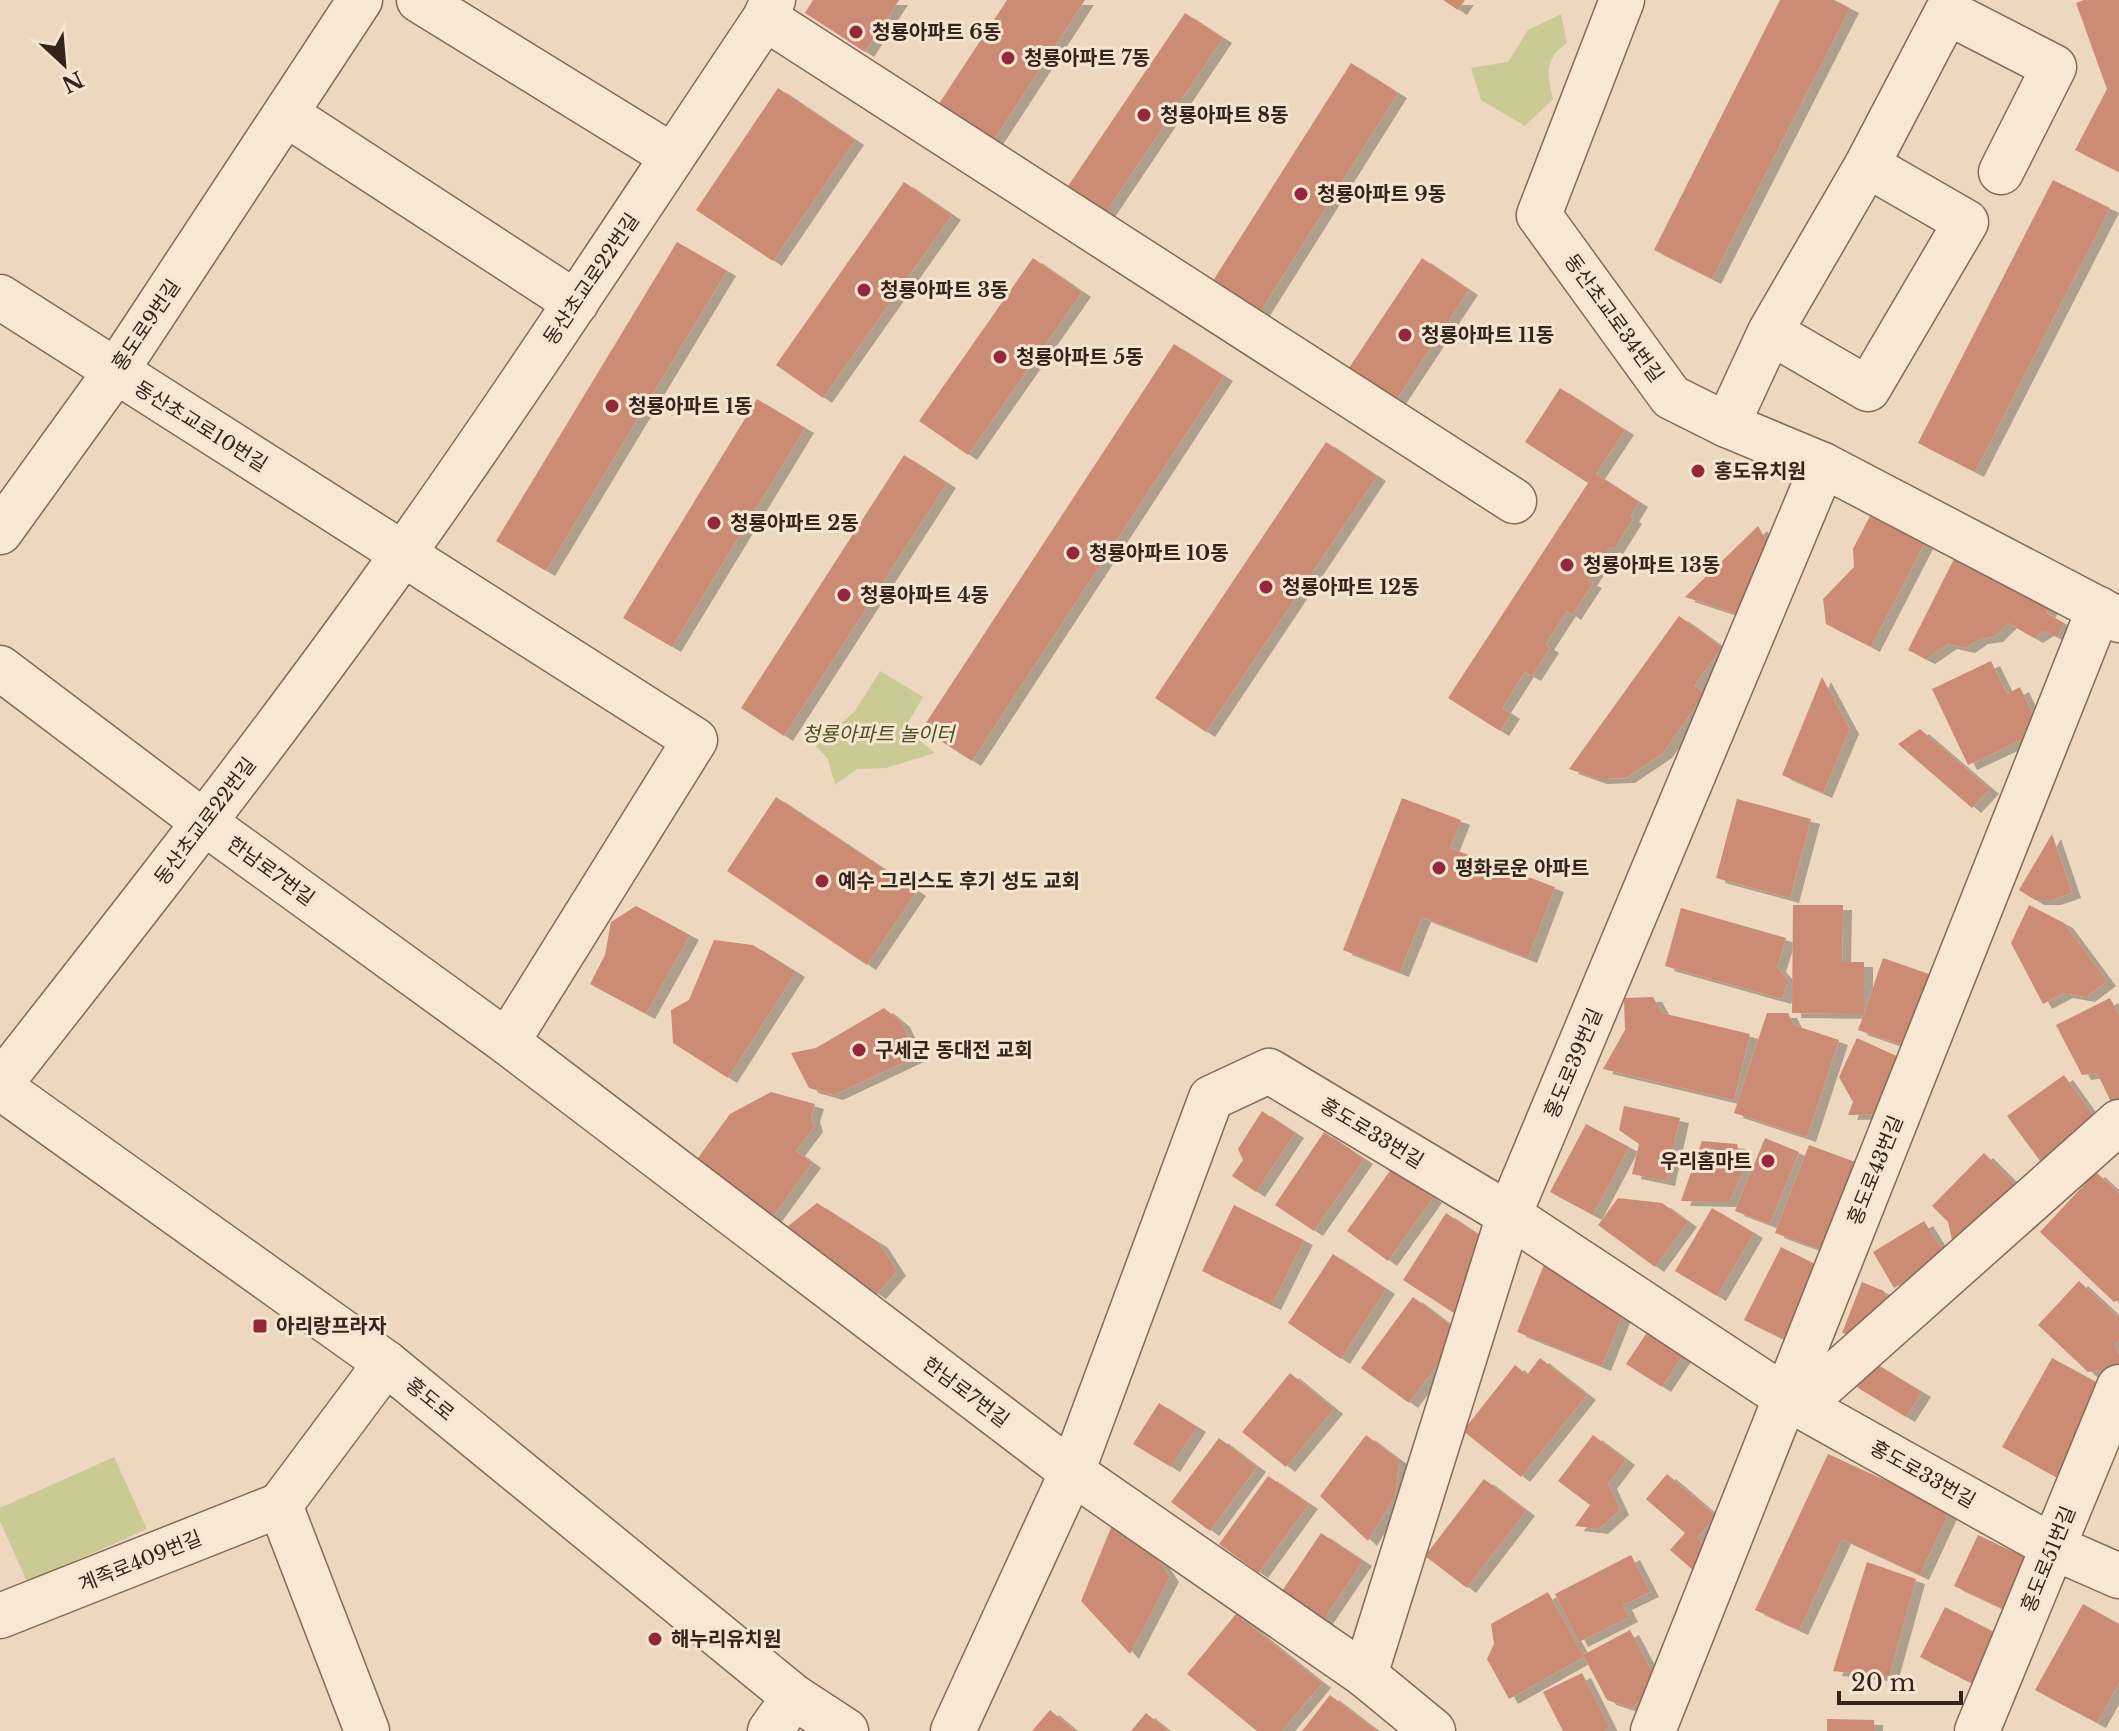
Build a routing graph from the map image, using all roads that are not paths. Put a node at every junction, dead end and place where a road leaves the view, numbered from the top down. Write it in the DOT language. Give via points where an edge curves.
graph roads {
  1 [pos="360,0"];
  2 [pos="419,0"];
  3 [pos="1622,0"];
  4 [pos="1934,6"];
  5 [pos="769,9"];
  6 [pos="286,114"];
  7 [pos="672,156"];
  8 [pos="1867,165"];
  9 [pos="2001,172"];
  10 [pos="0,297"];
  11 [pos="576,303"];
  12 [pos="1770,332"];
  13 [pos="116,371"];
  14 [pos="1727,425"];
  15 [pos="1823,465"];
  16 [pos="1514,501"];
  17 [pos="0,532"];
  18 [pos="403,554"];
  19 [pos="2109,615"];
  20 [pos="0,668"];
  21 [pos="205,823"];
  22 [pos="507,1042"];
  23 [pos="0,1085"];
  24 [pos="2119,1122"];
  25 [pos="1509,1215"];
  26 [pos="386,1363"];
  27 [pos="2119,1387"];
  28 [pos="1793,1401"];
  29 [pos="1072,1472"];
  30 [pos="280,1505"];
  31 [pos="2053,1547"];
  32 [pos="2119,1576"];
  33 [pos="0,1616"];
  34 [pos="1365,1675"];
  35 [pos="782,1714"];
  36 [pos="367,1731"];
  37 [pos="846,1731"];
  38 [pos="953,1731"];
  39 [pos="1433,1731"];
  40 [pos="1653,1731"];
  41 [pos="1977,1731"];
  1 -- 6 [label="street, 홍도로9번길"];
  2 -- 7 [label="street"];
  3 -- 14 [label="street, 동산초교로34번길" via="1539,215 1671,397"];
  4 -- 8 [label="street"];
  4 -- 9 [label="street" via="2054,67"];
  5 -- 7 [label="street, 동산초교로22번길"];
  5 -- 16 [label="street"];
  6 -- 11 [label="street"];
  6 -- 13 [label="street, 홍도로9번길"];
  7 -- 11 [label="street, 동산초교로22번길"];
  8 -- 12 [label="street"];
  8 -- 12 [label="street" via="1966,222 1868,389"];
  10 -- 13 [label="street, 동산초교로10번길"];
  11 -- 18 [label="street, 동산초교로22번길"];
  12 -- 14 [label="street"];
  13 -- 17 [label="street, 홍도로9번길"];
  13 -- 18 [label="street, 동산초교로10번길"];
  14 -- 15 [label="street, 동산초교로34번길"];
  15 -- 19 [label="street, 동산초교로34번길"];
  15 -- 25 [label="street, 홍도로39번길"];
  18 -- 21 [label="street, 동산초교로22번길"];
  18 -- 22 [label="street" via="695,740"];
  19 -- 28 [label="street, 홍도로43번길"];
  20 -- 21 [label="street, 한남로7번길"];
  21 -- 22 [label="street, 한남로7번길"];
  21 -- 23 [label="street, 동산초교로22번길"];
  22 -- 29 [label="street, 한남로7번길"];
  23 -- 26 [label="street, 홍도로"];
  24 -- 28 [label="street"];
  25 -- 28 [label="street, 홍도로33번길"];
  25 -- 29 [label="street, 홍도로33번길" via="1269,1071 1211,1098"];
  25 -- 34 [label="street, 홍도로39번길"];
  26 -- 30 [label="street"];
  26 -- 35 [label="street, 홍도로"];
  27 -- 31 [label="street, 홍도로51번길"];
  28 -- 31 [label="street, 홍도로33번길"];
  28 -- 40 [label="street, 홍도로43번길"];
  29 -- 34 [label="street, 한남로7번길"];
  29 -- 38 [label="street, 홍도로33번길"];
  30 -- 33 [label="street, 계족로409번길"];
  30 -- 36 [label="street"];
  31 -- 32 [label="street, 홍도로33번길"];
  31 -- 41 [label="street, 홍도로51번길"];
  34 -- 39 [label="street, 한남로7번길"];
  35 -- 37 [label="street, 홍도로"];
}
